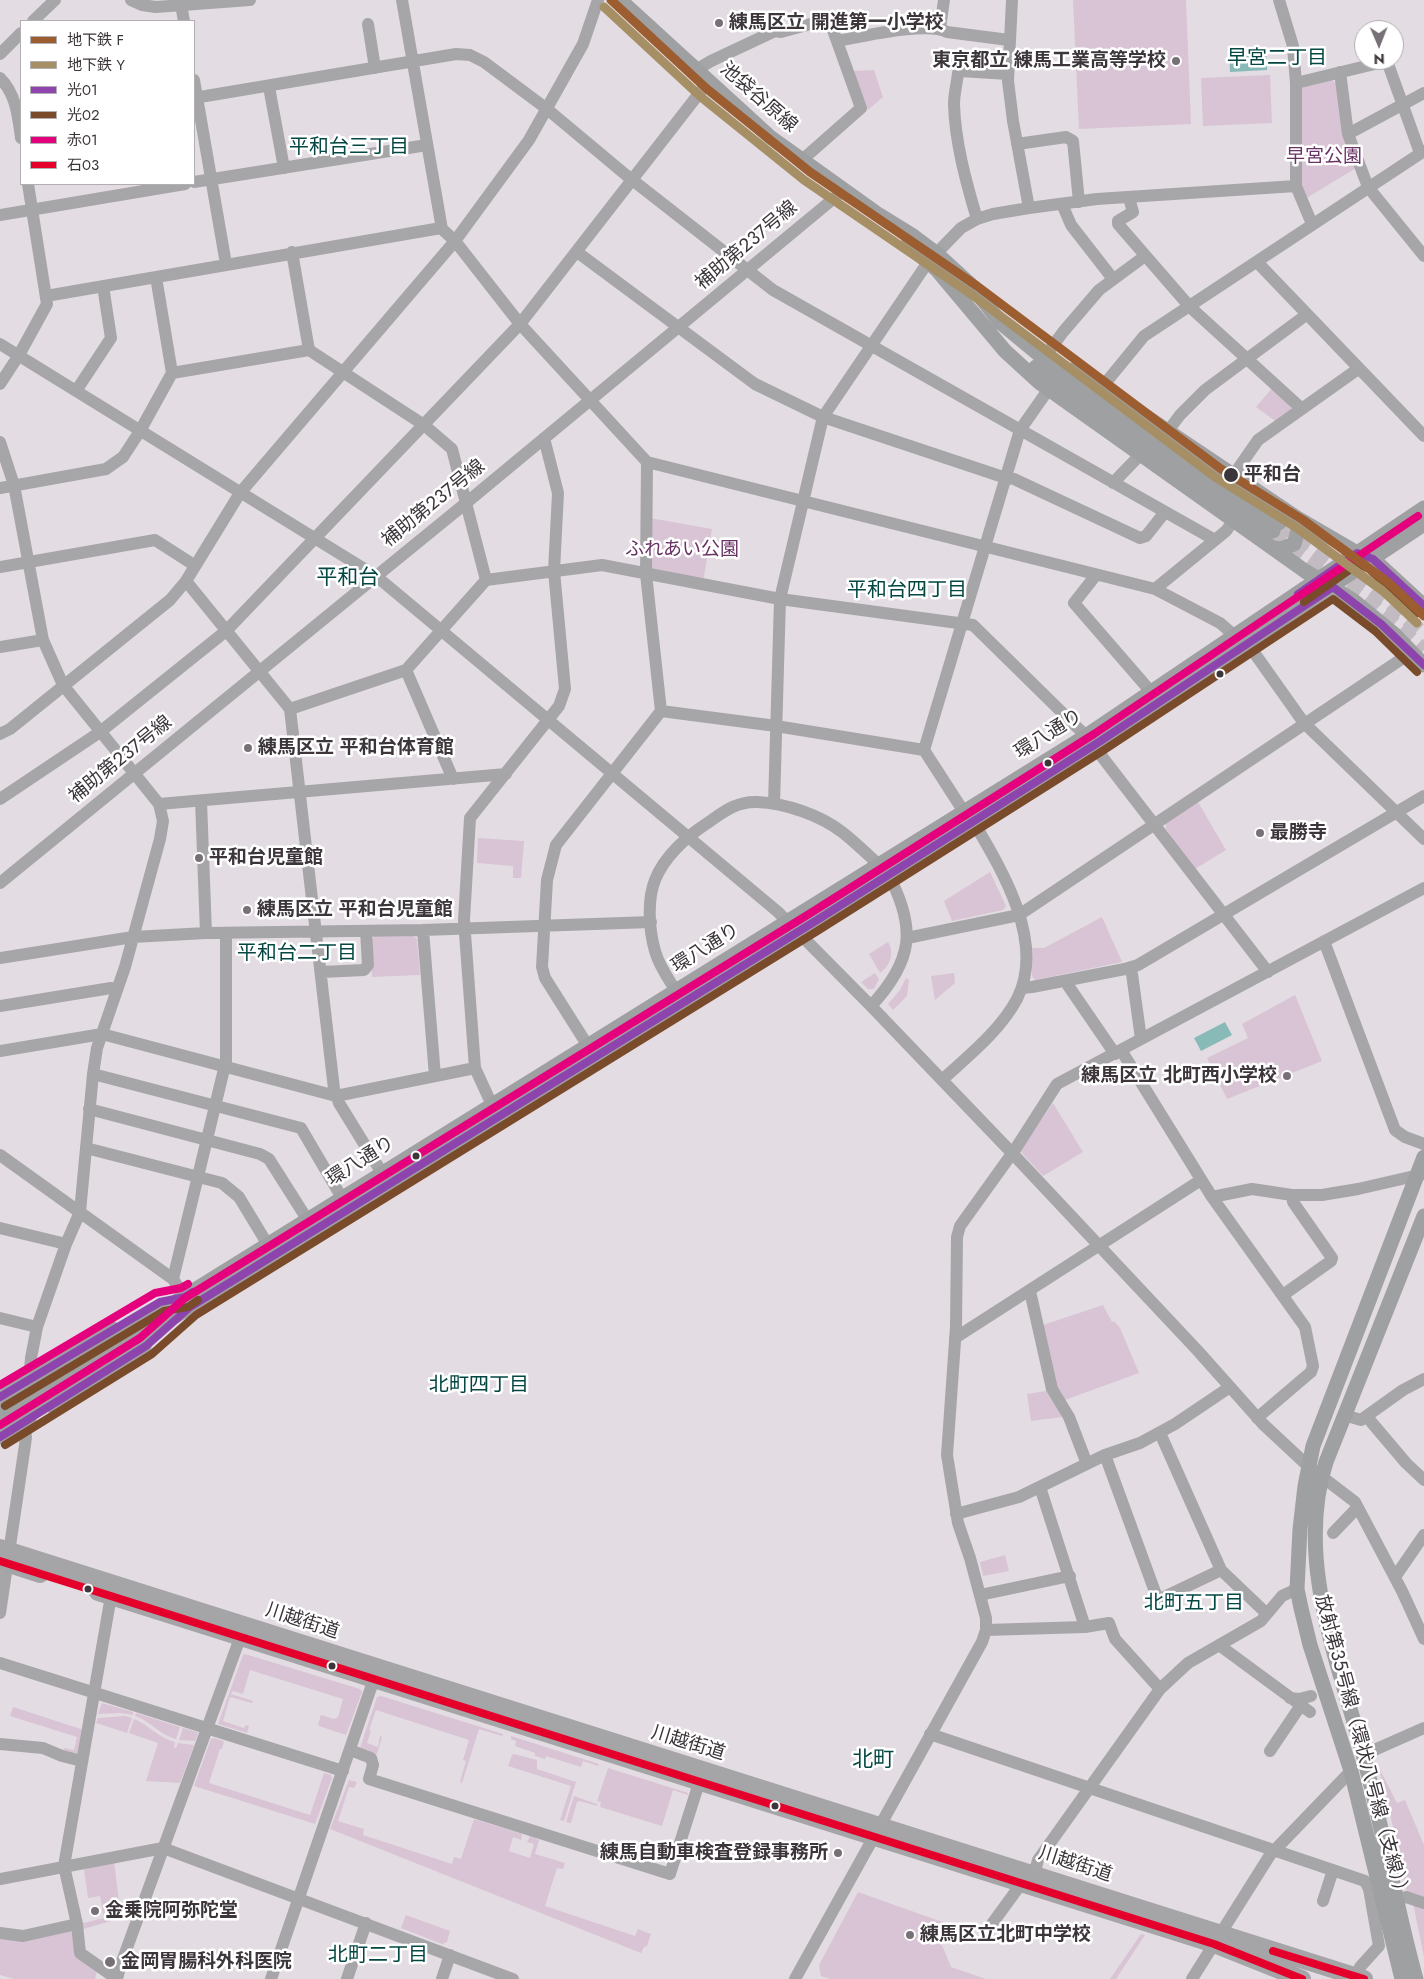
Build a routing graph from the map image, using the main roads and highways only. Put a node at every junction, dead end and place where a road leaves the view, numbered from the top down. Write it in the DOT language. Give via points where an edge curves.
graph roads {
  1 [pos="620,0"];
  2 [pos="933,258"];
  3 [pos="966,302"];
  4 [pos="1048,361"];
  5 [pos="1424,508"];
  6 [pos="1297,518"];
  7 [pos="1424,524"];
  8 [pos="1273,548"];
  9 [pos="1357,552"];
  10 [pos="1373,559"];
  11 [pos="1319,580"];
  12 [pos="1333,587"];
  13 [pos="1424,606"];
  14 [pos="1242,640"];
  15 [pos="1424,666"];
  16 [pos="1090,741"];
  17 [pos="793,927"];
  18 [pos="1424,1157"];
  19 [pos="1420,1175"];
  20 [pos="1424,1216"];
  21 [pos="187,1302"];
  22 [pos="10,1410"];
  23 [pos="0,1424"];
  24 [pos="0,1436"];
  25 [pos="4,1556"];
  26 [pos="376,1674"];
  27 [pos="876,1832"];
  28 [pos="1218,1939"];
  29 [pos="1360,1978"];
  30 [pos="1302,1979"];
  31 [pos="1402,1979"];
  32 [pos="1416,1979"];
  1 -- 2 [label="main road, 池袋谷原線" via="770,137"];
  2 -- 3 [label="main road, 池袋谷原線"];
  2 -- 4 [label="main road, 池袋谷原線" via="970,284 1001,323"];
  3 -- 4 [label="main road, 池袋谷原線" via="1011,348 1058,384 1276,527"];
  3 -- 8 [label="main road" via="1005,351 1048,390"];
  4 -- 6 [label="main road" via="1069,366 1103,386"];
  5 -- 9 [label="main road, 環八通り"];
  6 -- 8 [label="main road" via="1294,544 1282,549"];
  6 -- 9 [label="main road"];
  7 -- 10 [label="main road, 環八通り"];
  8 -- 11 [label="main road"];
  9 -- 10 [label="main road"];
  9 -- 11 [label="main road, 環八通り"];
  10 -- 12 [label="main road, 環八通り"];
  10 -- 13 [label="main road"];
  11 -- 12 [label="main road"];
  11 -- 14 [label="main road, 環八通り"];
  12 -- 14 [label="main road, 環八通り"];
  12 -- 15 [label="main road" via="1394,634"];
  14 -- 16 [label="main road, 環八通り"];
  14 -- 16 [label="main road, 環八通り" via="1152,693"];
  16 -- 17 [label="main road, 環八通り"];
  17 -- 21 [label="main road, 環八通り"];
  17 -- 21 [label="main road, 環八通り" via="676,991 307,1219"];
  18 -- 19 [label="main road, 放射第35号線（環状八号線（支線））"];
  19 -- 31 [label="main road, 放射第35号線（環状八号線（支線））" via="1313,1446 1300,1529 1297,1588 1310,1645 1351,1771"];
  20 -- 32 [label="main road, 放射第35号線（環状八号線（支線））" via="1331,1449 1319,1497 1316,1538 1319,1586 1364,1755 1395,1900"];
  21 -- 22 [label="main road, 環八通り"];
  21 -- 22 [label="main road" via="160,1302 35,1375"];
  22 -- 23 [label="main road, 環八通り"];
  22 -- 24 [label="main road"];
  25 -- 26 [label="highway, 川越街道"];
  25 -- 26 [label="highway, 川越街道" via="111,1596 240,1638"];
  26 -- 27 [label="highway, 川越街道"];
  26 -- 27 [label="highway, 川越街道" via="699,1782"];
  27 -- 28 [label="highway, 川越街道"];
  28 -- 29 [label="highway, 川越街道"];
  28 -- 30 [label="highway, 川越街道"];
}
